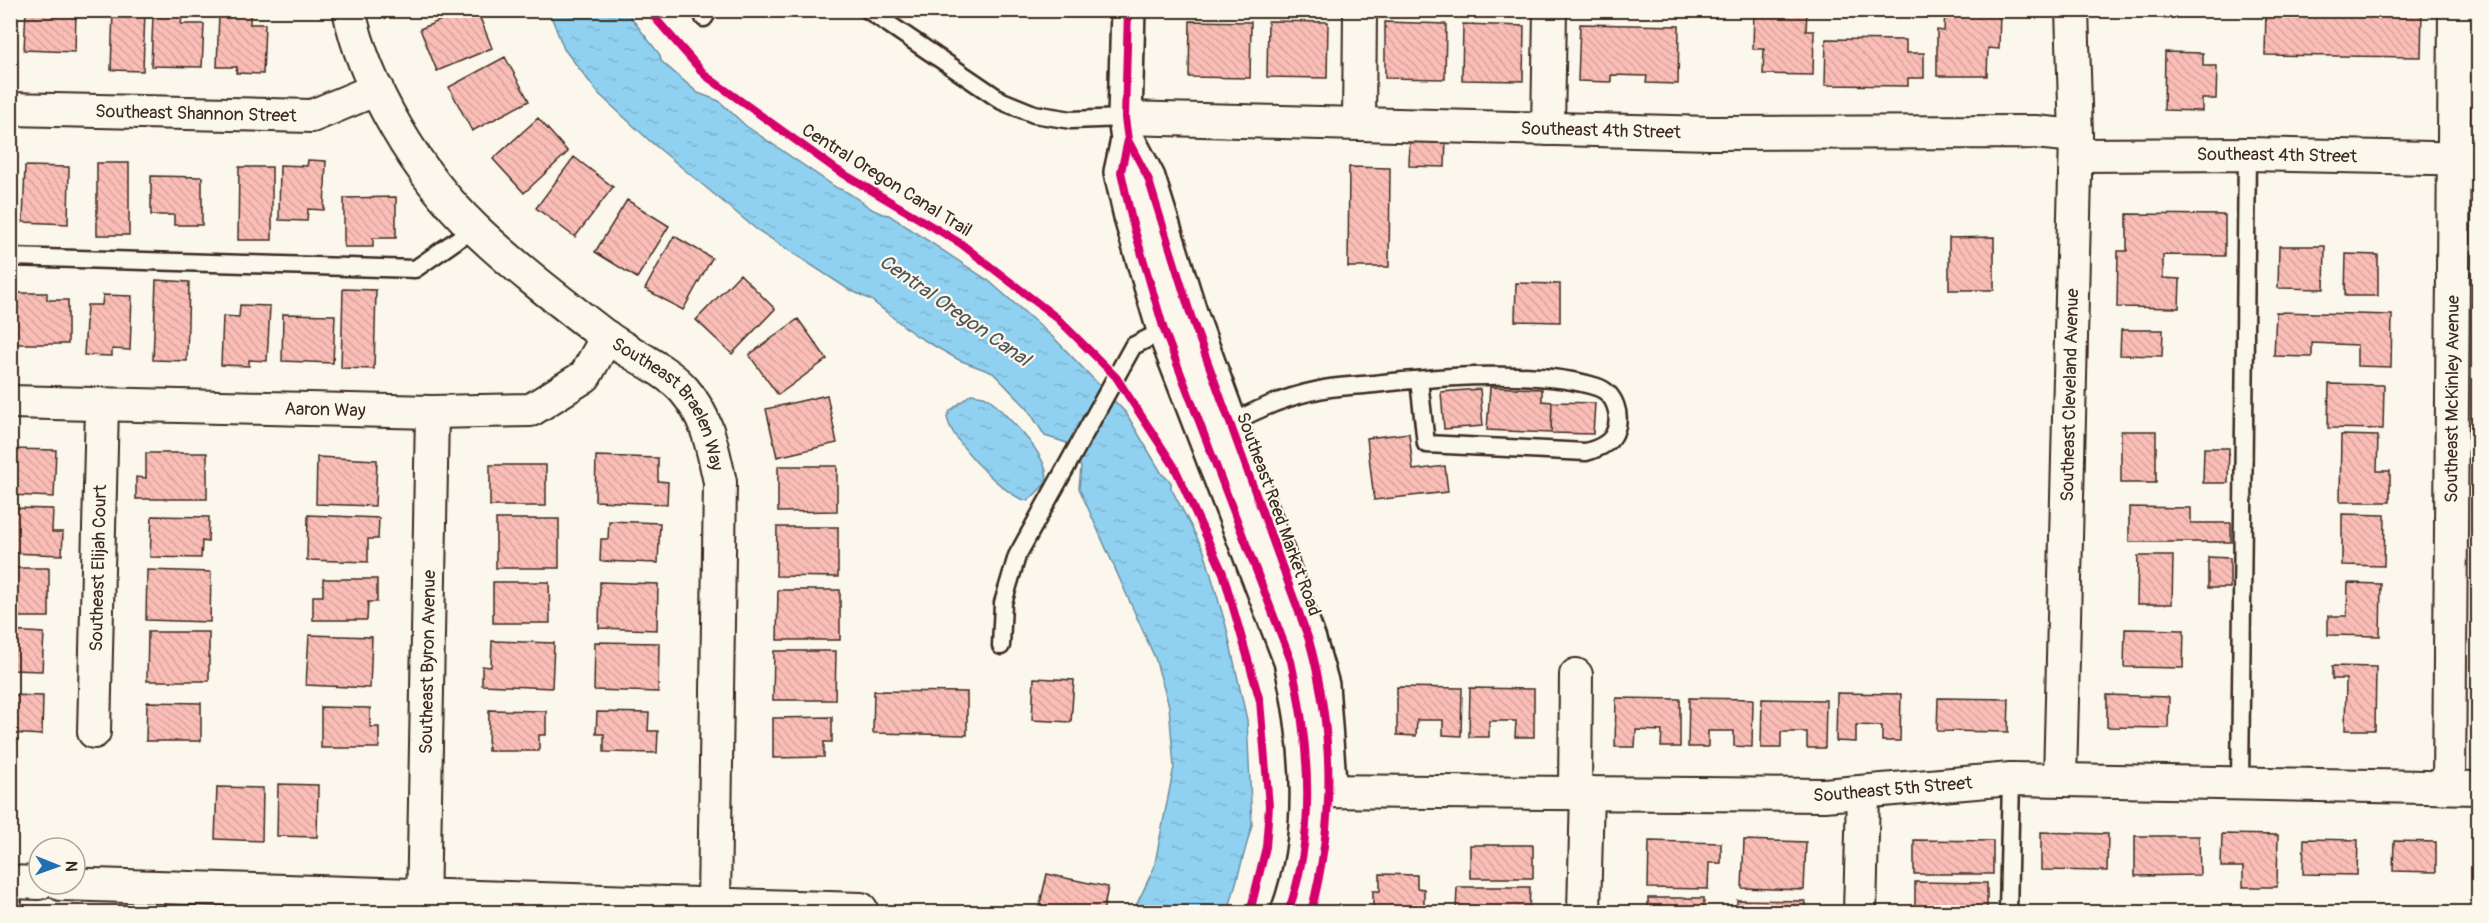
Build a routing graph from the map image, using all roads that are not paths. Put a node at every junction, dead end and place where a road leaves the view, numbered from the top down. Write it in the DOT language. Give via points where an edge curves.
graph roads {
  1 [pos="349,10"];
  2 [pos="868,10"];
  3 [pos="1128,10"];
  4 [pos="1360,10"];
  5 [pos="1550,10"];
  6 [pos="2072,10"];
  7 [pos="2455,10"];
  8 [pos="377,89"];
  9 [pos="10,109"];
  10 [pos="1359,124"];
  11 [pos="1126,129"];
  12 [pos="1548,129"];
  13 [pos="2076,145"];
  14 [pos="2247,154"];
  15 [pos="2465,159"];
  16 [pos="474,228"];
  17 [pos="10,257"];
  18 [pos="1178,323"];
  19 [pos="607,337"];
  20 [pos="1419,380"];
  21 [pos="10,402"];
  22 [pos="102,406"];
  23 [pos="432,412"];
  24 [pos="1230,424"];
  25 [pos="1001,646"];
  26 [pos="1576,675"];
  27 [pos="94,732"];
  28 [pos="2011,778"];
  29 [pos="2060,779"];
  30 [pos="2240,783"];
  31 [pos="2464,788"];
  32 [pos="1319,792"];
  33 [pos="1581,792"];
  34 [pos="1863,794"];
  35 [pos="87,888"];
  36 [pos="158,900"];
  37 [pos="714,903"];
  38 [pos="424,904"];
  39 [pos="861,911"];
  40 [pos="1288,912"];
  41 [pos="1311,912"];
  42 [pos="1584,912"];
  43 [pos="1860,912"];
  44 [pos="2008,912"];
  1 -- 8 [label="street, Southeast Braelen Way"];
  2 -- 11 [label="lane" via="1002,101 1034,114"];
  3 -- 11 [label="main road, Southeast Reed Market Road"];
  4 -- 10 [label="street"];
  5 -- 12 [label="street"];
  6 -- 13 [label="street, Southeast Cleveland Avenue"];
  7 -- 15 [label="street, Southeast McKinley Avenue"];
  8 -- 9 [label="street, Southeast Shannon Street" via="312,116"];
  8 -- 16 [label="street, Southeast Braelen Way" via="419,164"];
  10 -- 11 [label="street, Southeast 4th Street"];
  10 -- 12 [label="street, Southeast 4th Street"];
  11 -- 18 [label="main road, Southeast Reed Market Road" via="1121,172 1132,221"];
  12 -- 13 [label="street, Southeast 4th Street" via="2035,132"];
  13 -- 14 [label="street, Southeast 4th Street"];
  13 -- 29 [label="street, Southeast Cleveland Avenue"];
  14 -- 15 [label="street, Southeast 4th Street"];
  14 -- 30 [label="lane"];
  15 -- 31 [label="street, Southeast McKinley Avenue"];
  16 -- 17 [label="lane" via="415,269"];
  16 -- 19 [label="street, Southeast Braelen Way"];
  18 -- 24 [label="main road, Southeast Reed Market Road"];
  18 -- 25 [label="lane" via="1133,346 1107,391 1017,556 1002,603"];
  18 -- 32 [label="main road, Southeast Reed Market Road" via="1291,661"];
  19 -- 23 [label="street, Aaron Way" via="585,376 531,411"];
  19 -- 37 [label="street, Southeast Braelen Way" via="683,388 708,426 720,482"];
  20 -- 20 [label="lane" via="1440,376 1533,378 1599,388 1610,395 1618,411 1615,434 1600,448 1586,452 1426,444"];
  20 -- 24 [label="lane" via="1319,390 1256,410"];
  21 -- 22 [label="street, Aaron Way"];
  22 -- 23 [label="street, Aaron Way"];
  22 -- 27 [label="street, Southeast Elijah Court"];
  23 -- 38 [label="street, Southeast Byron Avenue"];
  24 -- 32 [label="main road, Southeast Reed Market Road" via="1322,685"];
  26 -- 33 [label="street"];
  28 -- 29 [label="street, Southeast 5th Street"];
  28 -- 34 [label="street, Southeast 5th Street"];
  28 -- 44 [label="lane"];
  29 -- 30 [label="street, Southeast 5th Street"];
  30 -- 31 [label="street, Southeast 5th Street"];
  32 -- 33 [label="street, Southeast 5th Street"];
  32 -- 40 [label="main road, Southeast Reed Market Road"];
  32 -- 41 [label="main road, Southeast Reed Market Road" via="1324,849"];
  33 -- 34 [label="street, Southeast 5th Street"];
  33 -- 42 [label="street"];
  34 -- 43 [label="street"];
  35 -- 36 [label="street"];
  36 -- 38 [label="street"];
  37 -- 38 [label="street"];
  37 -- 39 [label="street"];
}
